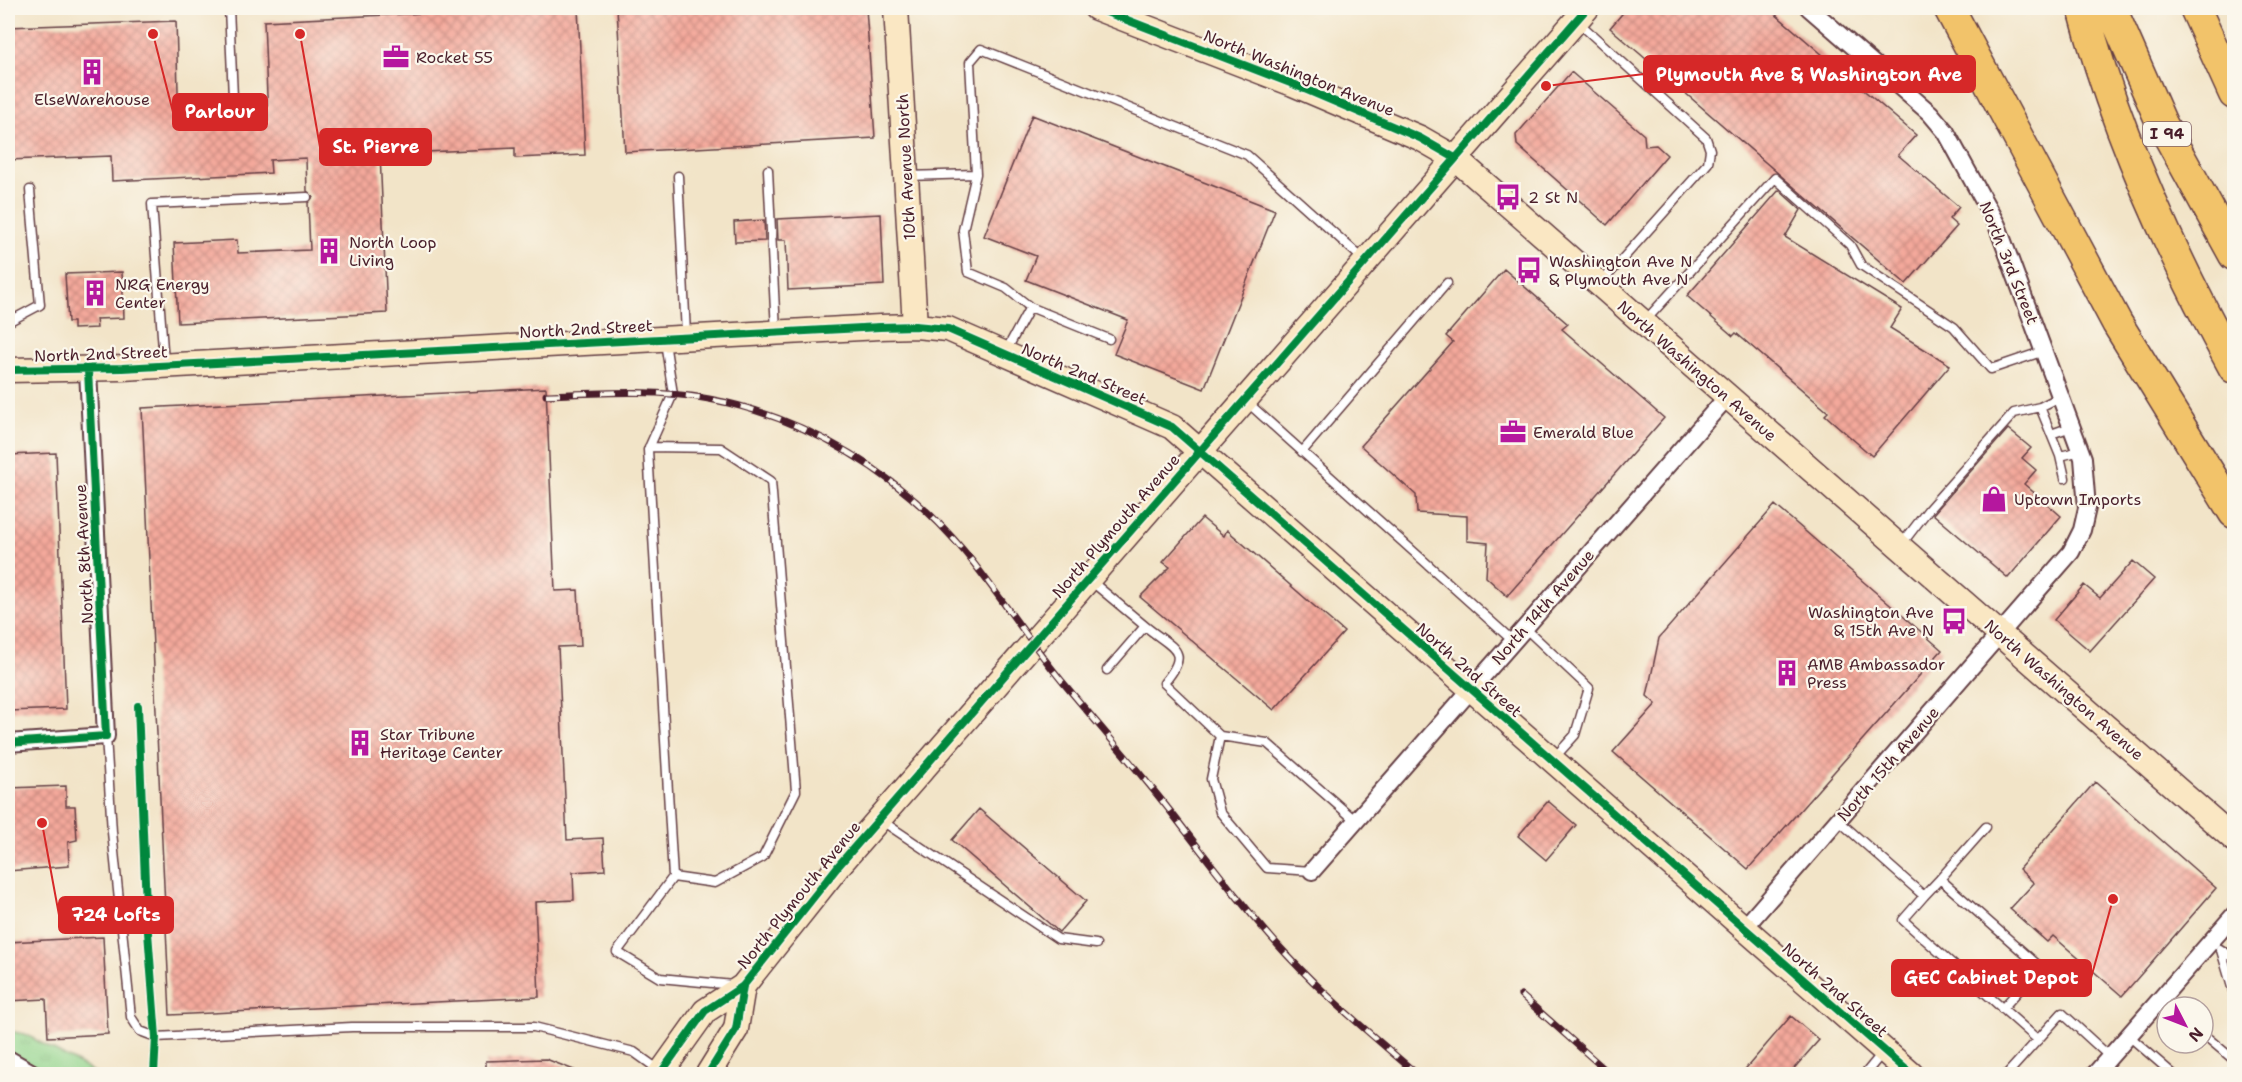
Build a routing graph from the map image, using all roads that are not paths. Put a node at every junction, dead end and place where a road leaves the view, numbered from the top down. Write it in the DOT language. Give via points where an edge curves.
graph roads {
  1 [pos="229,8"];
  2 [pos="896,8"];
  3 [pos="1809,8"];
  4 [pos="1949,8"];
  5 [pos="1967,8"];
  6 [pos="2083,8"];
  7 [pos="2110,8"];
  8 [pos="2194,8"];
  9 [pos="1103,9"];
  10 [pos="1581,14"];
  11 [pos="2235,94"];
  12 [pos="232,97"];
  13 [pos="1455,158"];
  14 [pos="768,170"];
  15 [pos="976,174"];
  16 [pos="678,176"];
  17 [pos="906,176"];
  18 [pos="30,190"];
  19 [pos="307,197"];
  20 [pos="2235,255"];
  21 [pos="1365,261"];
  22 [pos="1447,283"];
  23 [pos="1599,285"];
  24 [pos="1030,307"];
  25 [pos="8,322"];
  26 [pos="1643,323"];
  27 [pos="2117,323"];
  28 [pos="915,326"];
  29 [pos="776,332"];
  30 [pos="675,338"];
  31 [pos="1109,339"];
  32 [pos="2044,351"];
  33 [pos="1004,354"];
  34 [pos="164,366"];
  35 [pos="2235,368"];
  36 [pos="8,370"];
  37 [pos="88,370"];
  38 [pos="1727,397"];
  39 [pos="2060,397"];
  40 [pos="1244,399"];
  41 [pos="2040,406"];
  42 [pos="2071,427"];
  43 [pos="2051,434"];
  44 [pos="649,447"];
  45 [pos="1200,450"];
  46 [pos="2081,451"];
  47 [pos="1302,452"];
  48 [pos="2060,456"];
  49 [pos="2065,478"];
  50 [pos="2087,508"];
  51 [pos="2235,513"];
  52 [pos="1900,547"];
  53 [pos="1088,579"];
  54 [pos="1145,626"];
  55 [pos="1525,628"];
  56 [pos="2001,635"];
  57 [pos="1513,641"];
  58 [pos="1107,670"];
  59 [pos="1471,690"];
  60 [pos="106,736"];
  61 [pos="1220,736"];
  62 [pos="8,743"];
  63 [pos="1552,761"];
  64 [pos="879,819"];
  65 [pos="1838,820"];
  66 [pos="1356,821"];
  67 [pos="1986,827"];
  68 [pos="2235,839"];
  69 [pos="1312,871"];
  70 [pos="673,877"];
  71 [pos="1940,879"];
  72 [pos="1924,896"];
  73 [pos="2235,915"];
  74 [pos="1744,928"];
  75 [pos="1096,944"];
  76 [pos="2215,946"];
  77 [pos="2235,958"];
  78 [pos="743,986"];
  79 [pos="2234,994"];
  80 [pos="2173,995"];
  81 [pos="2002,1010"];
  82 [pos="2155,1013"];
  83 [pos="2128,1036"];
  84 [pos="2038,1040"];
  85 [pos="2215,1044"];
  86 [pos="1884,1051"];
  87 [pos="2110,1057"];
  88 [pos="8,1059"];
  89 [pos="2235,1060"];
  90 [pos="661,1073"];
  91 [pos="34,1074"];
  92 [pos="708,1074"];
  93 [pos="1865,1074"];
  94 [pos="1911,1074"];
  95 [pos="2007,1074"];
  96 [pos="2095,1074"];
  97 [pos="2173,1074"];
  1 -- 12 [label="lane"];
  2 -- 17 [label="main road, 10th Avenue North"];
  3 -- 32 [label="street, North 3rd Street" via="1947,132 1997,225"];
  4 -- 27 [label="highway"];
  5 -- 27 [label="highway"];
  6 -- 35 [label="highway" via="2105,86 2149,197"];
  7 -- 20 [label="highway, I 94" via="2162,124"];
  8 -- 11 [label="highway"];
  9 -- 13 [label="main road, North Washington Avenue" via="1293,84 1420,138"];
  10 -- 13 [label="main road, North Plymouth Avenue"];
  10 -- 23 [label="lane" via="1706,138 1710,150 1708,163"];
  13 -- 21 [label="main road, North Plymouth Avenue"];
  13 -- 23 [label="main road, North Washington Avenue"];
  14 -- 29 [label="lane"];
  15 -- 17 [label="lane"];
  15 -- 21 [label="lane" via="970,62 981,49 1247,155"];
  15 -- 24 [label="lane" via="963,230 968,272 1006,288"];
  16 -- 30 [label="lane"];
  17 -- 28 [label="main road, 10th Avenue North"];
  18 -- 25 [label="lane" via="40,305"];
  19 -- 34 [label="lane" via="152,204"];
  21 -- 40 [label="main road, North Plymouth Avenue"];
  22 -- 47 [label="lane"];
  23 -- 26 [label="main road, North Washington Avenue"];
  24 -- 31 [label="lane"];
  24 -- 33 [label="lane"];
  26 -- 32 [label="lane" via="1775,178 1850,245 1861,265 1954,327 1991,369"];
  26 -- 38 [label="main road, North Washington Avenue"];
  27 -- 51 [label="highway"];
  28 -- 29 [label="main road, North 2nd Street"];
  28 -- 33 [label="main road, North 2nd Street" via="948,329"];
  29 -- 30 [label="main road, North 2nd Street"];
  30 -- 34 [label="main road, North 2nd Street"];
  30 -- 44 [label="lane" via="673,394"];
  32 -- 39 [label="street, North 3rd Street"];
  33 -- 45 [label="main road, North 2nd Street" via="1172,426"];
  34 -- 37 [label="main road, North 2nd Street"];
  36 -- 37 [label="main road, North 2nd Street"];
  37 -- 60 [label="street, North 8th Avenue"];
  38 -- 52 [label="main road, North Washington Avenue"];
  38 -- 55 [label="street, North 14th Avenue"];
  39 -- 41 [label="lane"];
  39 -- 42 [label="street, North 3rd Street"];
  40 -- 45 [label="main road, North Plymouth Avenue"];
  40 -- 47 [label="lane"];
  41 -- 43 [label="lane"];
  41 -- 52 [label="lane" via="2014,413"];
  42 -- 43 [label="lane"];
  42 -- 46 [label="street, North 3rd Street"];
  43 -- 48 [label="lane"];
  44 -- 70 [label="lane"];
  44 -- 70 [label="lane" via="721,448 771,481 796,791 763,857 715,883"];
  45 -- 53 [label="main road, North Plymouth Avenue"];
  45 -- 59 [label="main road, North 2nd Street"];
  46 -- 48 [label="lane"];
  46 -- 50 [label="street, North 3rd Street"];
  47 -- 57 [label="lane"];
  48 -- 49 [label="lane"];
  50 -- 56 [label="street, North 15th Avenue" via="2071,552"];
  52 -- 56 [label="main road, North Washington Avenue"];
  53 -- 54 [label="lane"];
  53 -- 64 [label="main road, North Plymouth Avenue"];
  54 -- 58 [label="lane"];
  54 -- 61 [label="lane" via="1178,654 1178,667 1164,683"];
  55 -- 57 [label="street, North 14th Avenue"];
  55 -- 63 [label="lane" via="1589,688 1575,735"];
  56 -- 65 [label="street, North 15th Avenue"];
  56 -- 68 [label="main road, North Washington Avenue"];
  57 -- 59 [label="street, North 14th Avenue"];
  59 -- 63 [label="main road, North 2nd Street"];
  59 -- 66 [label="street, North 14th Avenue"];
  60 -- 62 [label="street"];
  60 -- 90 [label="lane" via="131,1017 140,1031 156,1037 352,1027 534,1027 634,1052"];
  61 -- 66 [label="lane" via="1267,743"];
  61 -- 69 [label="lane" via="1212,779 1220,812 1267,868"];
  63 -- 74 [label="main road, North 2nd Street"];
  64 -- 75 [label="lane" via="1058,939"];
  64 -- 78 [label="main road, North Plymouth Avenue"];
  65 -- 72 [label="lane"];
  65 -- 74 [label="street, North 15th Avenue"];
  66 -- 69 [label="street, North 14th Avenue"];
  67 -- 71 [label="lane"];
  70 -- 78 [label="lane" via="617,952 660,978"];
  71 -- 72 [label="lane"];
  71 -- 81 [label="lane" via="2040,967"];
  72 -- 81 [label="lane" via="1903,920"];
  73 -- 76 [label="street"];
  74 -- 86 [label="main road, North 2nd Street"];
  76 -- 77 [label="lane"];
  76 -- 79 [label="lane"];
  76 -- 80 [label="street"];
  78 -- 90 [label="main road, North Plymouth Avenue" via="705,1011"];
  78 -- 92 [label="main road, North Plymouth Avenue" via="736,1029"];
  81 -- 84 [label="lane"];
  82 -- 83 [label="street"];
  83 -- 87 [label="street"];
  83 -- 97 [label="lane"];
  84 -- 87 [label="lane" via="2062,1013"];
  84 -- 95 [label="lane"];
  85 -- 89 [label="lane"];
  86 -- 93 [label="lane"];
  86 -- 94 [label="main road, North 2nd Street"];
  87 -- 96 [label="street"];
  88 -- 91 [label="street"];
}
